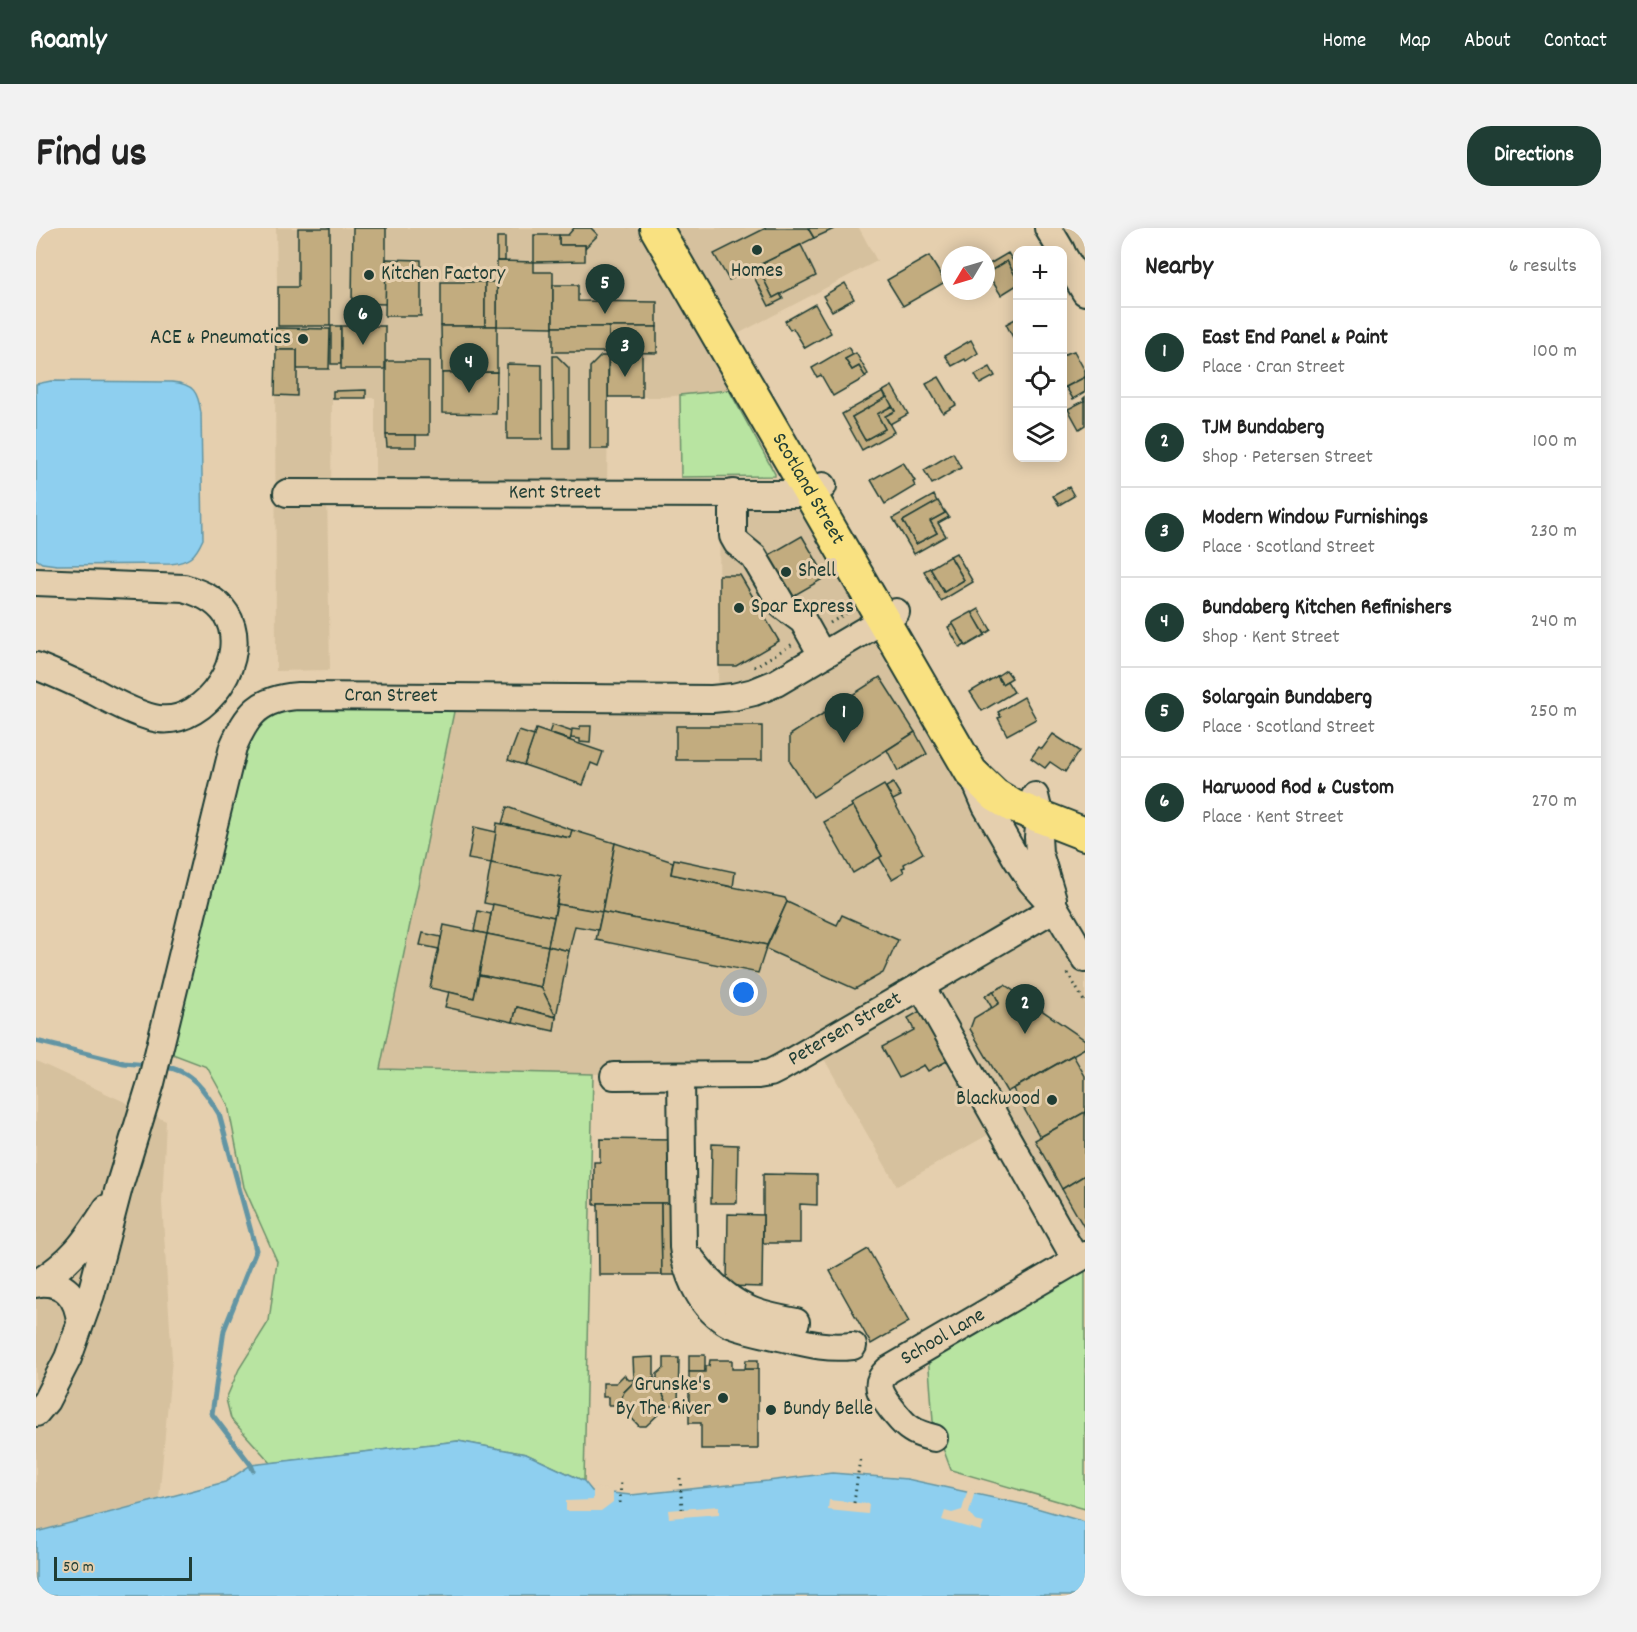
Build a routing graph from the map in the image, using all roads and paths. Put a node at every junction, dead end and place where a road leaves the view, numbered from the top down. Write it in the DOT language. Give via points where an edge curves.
graph roads {
  1 [pos="1048,228"];
  2 [pos="662,229"];
  3 [pos="1058,246"];
  4 [pos="1067,261"];
  5 [pos="1085,292"];
  6 [pos="816,490"];
  7 [pos="287,493"];
  8 [pos="733,493"];
  9 [pos="36,582"];
  10 [pos="889,616"];
  11 [pos="822,655"];
  12 [pos="36,666"];
  13 [pos="971,772"];
  14 [pos="1033,808"];
  15 [pos="1085,817"];
  16 [pos="1085,834"];
  17 [pos="1027,875"];
  18 [pos="1055,908"];
  19 [pos="1085,959"];
  20 [pos="921,986"];
  21 [pos="614,1076"];
  22 [pos="681,1076"];
  23 [pos="119,1187"];
  24 [pos="1081,1258"];
  25 [pos="37,1283"];
  26 [pos="80,1322"];
  27 [pos="888,1370"];
  28 [pos="36,1413"];
  29 [pos="934,1438"];
  30 [pos="860,1458"];
  31 [pos="680,1478"];
  32 [pos="621,1479"];
  33 [pos="620,1503"];
  34 [pos="854,1503"];
  35 [pos="682,1509"];
  1 -- 3 [label="street"];
  2 -- 6 [label="main road, Scotland Street"];
  4 -- 5 [label="street"];
  6 -- 8 [label="street, Kent Street"];
  6 -- 10 [label="main road, Scotland Street"];
  7 -- 8 [label="street, Kent Street"];
  8 -- 11 [label="street" via="733,536 753,557 783,606 803,621"];
  9 -- 12 [label="street" via="184,588 202,594 226,615 233,646 230,665 211,696 200,707 170,718 159,719 127,709"];
  10 -- 11 [label="street, Cran Street"];
  10 -- 13 [label="main road, Scotland Street"];
  10 -- 14 [label="main road, Scotland Street" via="965,735 1023,789"];
  11 -- 23 [label="street, Cran Street" via="776,683 733,697 298,696 280,698 255,711 233,747 151,1083"];
  13 -- 14 [label="main road" via="995,795"];
  13 -- 17 [label="street, Scotland Street" via="986,806"];
  14 -- 15 [label="main road"];
  14 -- 16 [label="main road"];
  14 -- 17 [label="street, Scotland Street" via="1018,824 1020,857"];
  14 -- 18 [label="street, Scotland Street" via="1039,853"];
  17 -- 18 [label="street, Scotland Street"];
  18 -- 19 [label="street, Scotland Street"];
  18 -- 20 [label="street, Petersen Street"];
  20 -- 22 [label="street, Petersen Street" via="770,1072"];
  20 -- 24 [label="street"];
  21 -- 22 [label="street, Petersen Street"];
  22 -- 27 [label="street" via="683,1247 697,1290 720,1318 741,1328 828,1347 853,1346"];
  23 -- 25 [label="street" via="76,1253"];
  23 -- 26 [label="street"];
  24 -- 27 [label="street, School Lane"];
  25 -- 26 [label="street" via="50,1281 67,1291 79,1311"];
  26 -- 28 [label="street" via="68,1358"];
  27 -- 29 [label="street, School Lane" via="880,1379 883,1398 904,1424"];
  30 -- 34 [label="path"];
  31 -- 35 [label="path"];
  32 -- 33 [label="path"];
}
